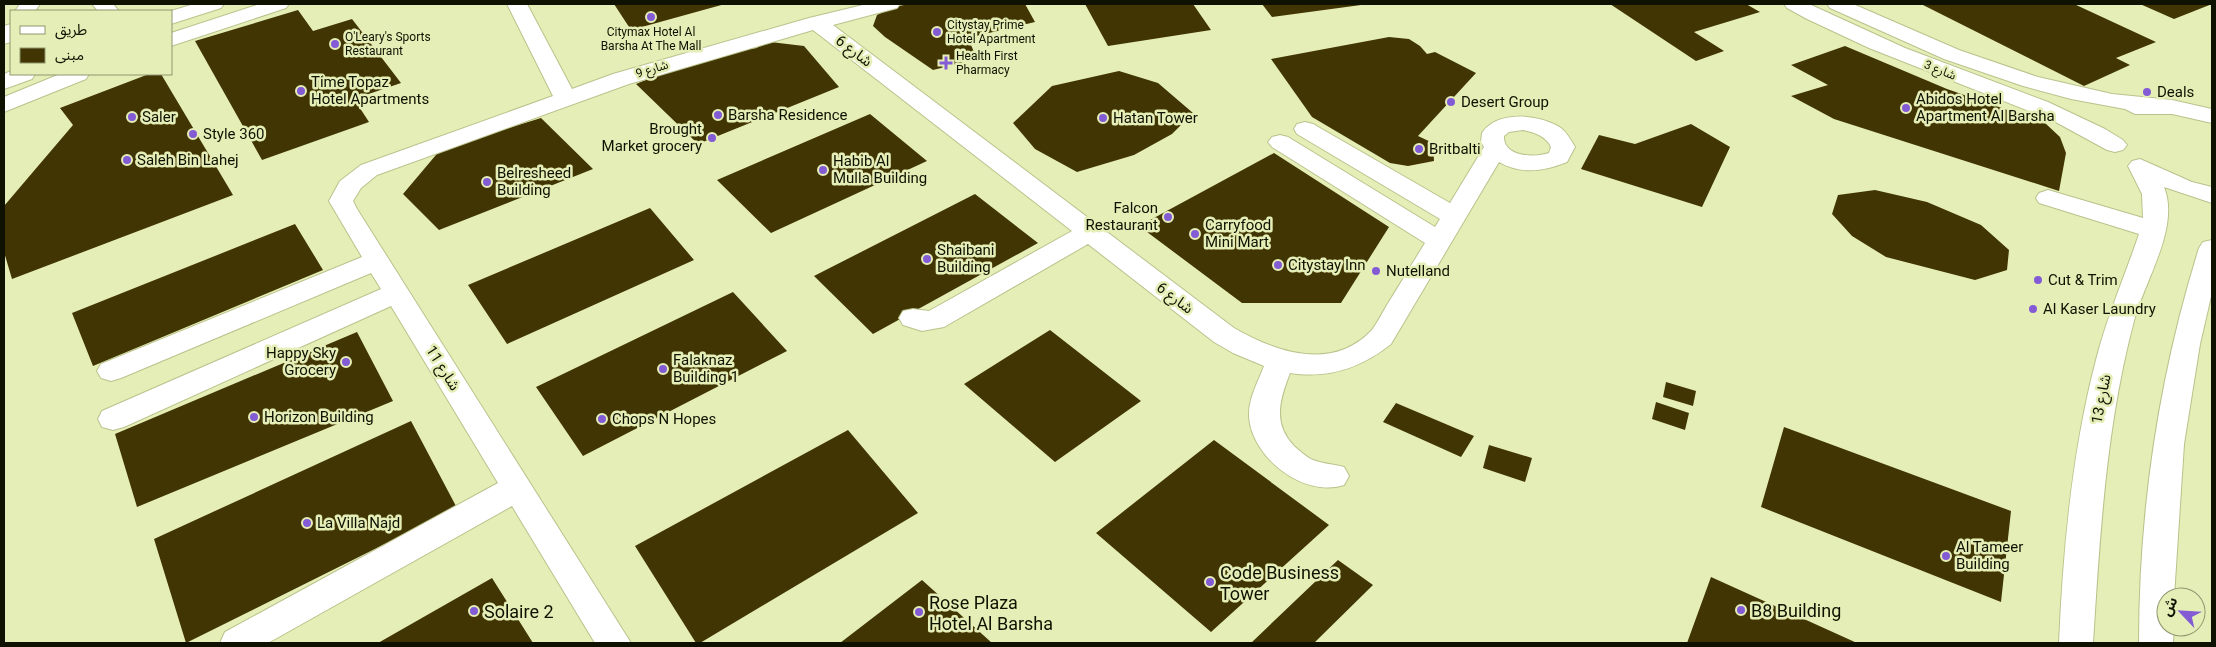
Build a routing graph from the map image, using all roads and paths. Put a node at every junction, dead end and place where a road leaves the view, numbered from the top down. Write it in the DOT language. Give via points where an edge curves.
graph roads {
  1 [pos="214,4"];
  2 [pos="279,4"];
  3 [pos="517,4"];
  4 [pos="890,4"];
  5 [pos="1794,4"];
  6 [pos="1837,4"];
  7 [pos="172,18"];
  8 [pos="816,22"];
  9 [pos="172,40"];
  10 [pos="22,75"];
  11 [pos="73,75"];
  12 [pos="4,82"];
  13 [pos="2212,97"];
  14 [pos="565,98"];
  15 [pos="4,105"];
  16 [pos="2162,106"];
  17 [pos="2212,116"];
  18 [pos="1305,129"];
  19 [pos="448,140"];
  20 [pos="1280,142"];
  21 [pos="2116,145"];
  22 [pos="1495,149"];
  23 [pos="2141,167"];
  24 [pos="2212,195"];
  25 [pos="2048,198"];
  26 [pos="1454,216"];
  27 [pos="2152,229"];
  28 [pos="1098,238"];
  29 [pos="1440,241"];
  30 [pos="2212,248"];
  31 [pos="376,261"];
  32 [pos="397,293"];
  33 [pos="983,311"];
  34 [pos="913,318"];
  35 [pos="1280,362"];
  36 [pos="110,371"];
  37 [pos="113,419"];
  38 [pos="1333,476"];
  39 [pos="517,488"];
  40 [pos="237,643"];
  41 [pos="614,643"];
  42 [pos="2076,643"];
  43 [pos="2156,643"];
  1 -- 7 [label="street"];
  2 -- 9 [label="street"];
  3 -- 14 [label="street"];
  4 -- 8 [label="street, شارع 9"];
  5 -- 21 [label="street, شارع 3" via="1915,60 2064,116"];
  6 -- 16 [label="street, شارع 3" via="1988,68 2078,95"];
  8 -- 14 [label="street, شارع 9" via="688,58"];
  8 -- 28 [label="street, شارع 6"];
  10 -- 12 [label="street"];
  11 -- 15 [label="street"];
  13 -- 16 [label="street"];
  14 -- 19 [label="street, شارع 9"];
  16 -- 17 [label="street"];
  16 -- 21 [label="street" via="2133,107 2118,113 2110,121 2109,132"];
  18 -- 26 [label="street"];
  19 -- 31 [label="street, شارع 11" via="369,170 344,192 341,201 345,210"];
  20 -- 29 [label="street"];
  21 -- 23 [label="street, شارع 3"];
  22 -- 26 [label="street, شارع 6"];
  23 -- 24 [label="street" via="2183,187"];
  23 -- 27 [label="street, شارع 13" via="2157,198 2157,215"];
  25 -- 27 [label="street"];
  26 -- 29 [label="street, شارع 6"];
  27 -- 42 [label="street, شارع 13" via="2112,346 2095,429"];
  28 -- 33 [label="street"];
  28 -- 34 [label="street" via="934,320"];
  28 -- 35 [label="street, شارع 6" via="1224,335"];
  29 -- 35 [label="street, شارع 6" via="1381,337 1368,350 1350,359 1328,364 1304,366"];
  30 -- 43 [label="street" via="2191,327 2168,458"];
  31 -- 32 [label="street, شارع 11"];
  31 -- 36 [label="street"];
  32 -- 37 [label="street"];
  32 -- 39 [label="street, شارع 11"];
  35 -- 38 [label="street" via="1264,410 1266,430 1271,440 1296,464"];
  39 -- 40 [label="street"];
  39 -- 41 [label="street, شارع 11"];
}
